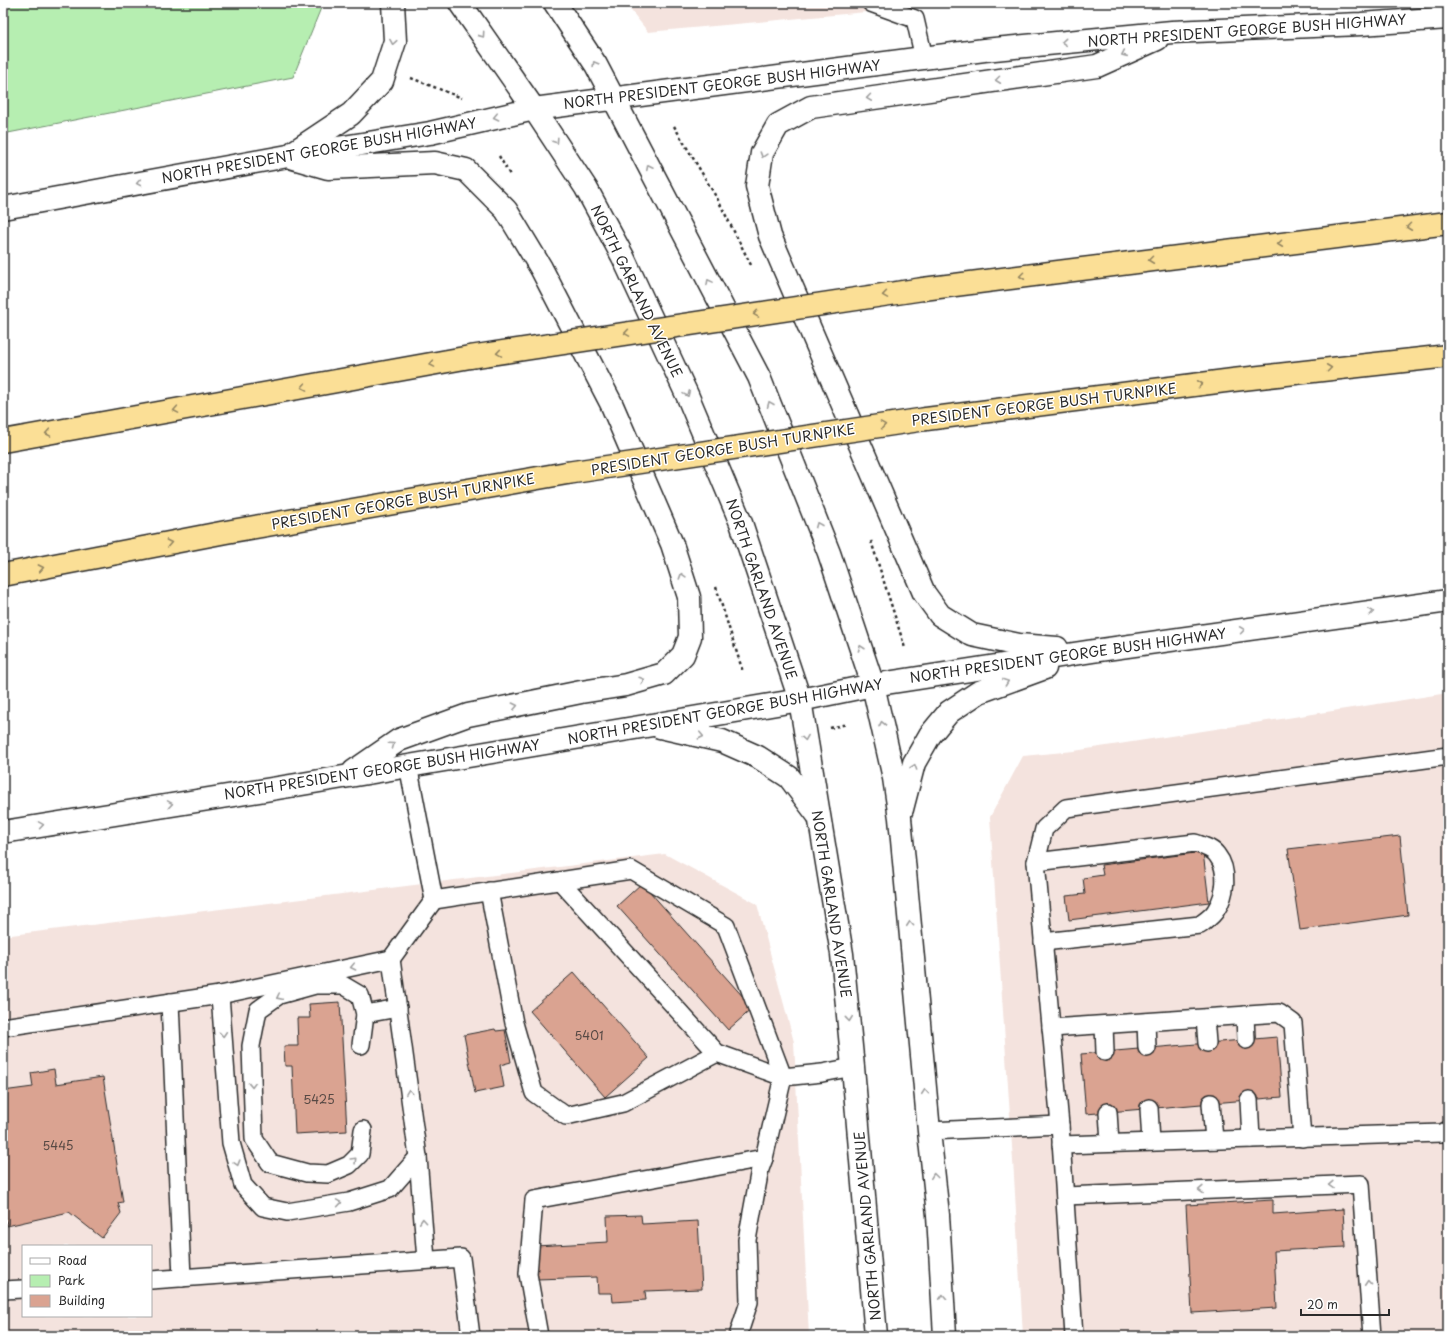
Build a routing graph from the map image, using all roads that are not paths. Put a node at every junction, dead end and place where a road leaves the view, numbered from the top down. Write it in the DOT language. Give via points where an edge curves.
graph roads {
  1 [pos="393,3"];
  2 [pos="460,3"];
  3 [pos="555,3"];
  4 [pos="871,3"];
  5 [pos="1448,18"];
  6 [pos="1172,32"];
  7 [pos="924,58"];
  8 [pos="613,99"];
  9 [pos="534,109"];
  10 [pos="288,156"];
  11 [pos="3,208"];
  12 [pos="1448,223"];
  13 [pos="1448,356"];
  14 [pos="3,441"];
  15 [pos="3,575"];
  16 [pos="1448,601"];
  17 [pos="1093,651"];
  18 [pos="873,685"];
  19 [pos="800,700"];
  20 [pos="649,725"];
  21 [pos="1448,756"];
  22 [pos="408,765"];
  23 [pos="348,775"];
  24 [pos="818,816"];
  25 [pos="900,818"];
  26 [pos="3,832"];
  27 [pos="1036,862"];
  28 [pos="560,881"];
  29 [pos="489,891"];
  30 [pos="434,900"];
  31 [pos="1043,942"];
  32 [pos="391,959"];
  33 [pos="220,996"];
  34 [pos="170,1002"];
  35 [pos="398,1008"];
  36 [pos="365,1014"];
  37 [pos="1245,1015"];
  38 [pos="1205,1018"];
  39 [pos="1146,1022"];
  40 [pos="1104,1025"];
  41 [pos="3,1027"];
  42 [pos="1051,1028"];
  43 [pos="1246,1040"];
  44 [pos="1207,1043"];
  45 [pos="361,1045"];
  46 [pos="1146,1048"];
  47 [pos="1105,1052"];
  48 [pos="718,1053"];
  49 [pos="854,1067"];
  50 [pos="783,1077"];
  51 [pos="1249,1100"];
  52 [pos="1211,1103"];
  53 [pos="1150,1108"];
  54 [pos="1108,1112"];
  55 [pos="1060,1125"];
  56 [pos="363,1130"];
  57 [pos="1448,1130"];
  58 [pos="929,1131"];
  59 [pos="1302,1138"];
  60 [pos="1252,1139"];
  61 [pos="1214,1140"];
  62 [pos="1151,1142"];
  63 [pos="1110,1143"];
  64 [pos="1061,1145"];
  65 [pos="418,1157"];
  66 [pos="764,1158"];
  67 [pos="1065,1196"];
  68 [pos="426,1260"];
  69 [pos="182,1278"];
  70 [pos="152,1280"];
  71 [pos="22,1289"];
  72 [pos="3,1290"];
  73 [pos="471,1336"];
  74 [pos="539,1336"];
  75 [pos="738,1336"];
  76 [pos="876,1336"];
  77 [pos="945,1336"];
  78 [pos="1074,1336"];
  79 [pos="1372,1336"];
  1 -- 10 [label="main road, one-way" via="395,41 382,81 351,114"];
  2 -- 9 [label="main road, NORTH GARLAND AVENUE, one-way"];
  8 -- 3 [label="main road, one-way" via="596,65"];
  4 -- 7 [label="lane" via="915,19"];
  5 -- 6 [label="main road, NORTH PRESIDENT GEORGE BUSH HIGHWAY"];
  6 -- 7 [label="main road, NORTH PRESIDENT GEORGE BUSH HIGHWAY, one-way"];
  6 -- 17 [label="main road, one-way" via="1096,66 811,107 778,125 762,153 757,186 773,243 924,593 940,615 972,635 1019,645"];
  7 -- 8 [label="main road, NORTH PRESIDENT GEORGE BUSH HIGHWAY"];
  8 -- 9 [label="main road, NORTH PRESIDENT GEORGE BUSH HIGHWAY"];
  18 -- 8 [label="main road, one-way" via="829,553 759,377"];
  9 -- 10 [label="main road, NORTH PRESIDENT GEORGE BUSH HIGHWAY, one-way" via="430,133"];
  9 -- 19 [label="main road, NORTH GARLAND AVENUE, one-way" via="586,188 616,243 688,397 741,523"];
  10 -- 11 [label="main road, NORTH PRESIDENT GEORGE BUSH HIGHWAY, one-way"];
  23 -- 10 [label="main road, one-way" via="399,740 468,715 626,685 664,674 683,654 690,637 689,598 672,544 611,402 541,268 506,210 466,170 435,163 328,168"];
  12 -- 14 [label="highway, one-way, bridge" via="923,289 470,357"];
  15 -- 13 [label="highway, PRESIDENT GEORGE BUSH TURNPIKE, one-way, bridge" via="226,532 567,472 926,419"];
  17 -- 16 [label="main road, NORTH PRESIDENT GEORGE BUSH HIGHWAY, one-way"];
  17 -- 18 [label="main road, NORTH PRESIDENT GEORGE BUSH HIGHWAY"];
  25 -- 17 [label="main road, one-way" via="914,763 930,735 949,712 979,692"];
  18 -- 19 [label="main road, NORTH PRESIDENT GEORGE BUSH HIGHWAY"];
  25 -- 18 [label="main road, one-way" via="894,778"];
  19 -- 20 [label="main road, NORTH PRESIDENT GEORGE BUSH HIGHWAY"];
  19 -- 24 [label="main road, NORTH GARLAND AVENUE, one-way"];
  20 -- 22 [label="main road, NORTH PRESIDENT GEORGE BUSH HIGHWAY"];
  20 -- 24 [label="main road, one-way" via="722,741 758,757 789,777"];
  21 -- 27 [label="lane" via="1066,808 1044,829"];
  22 -- 23 [label="main road, NORTH PRESIDENT GEORGE BUSH HIGHWAY"];
  22 -- 30 [label="lane"];
  26 -- 23 [label="main road, NORTH PRESIDENT GEORGE BUSH HIGHWAY, one-way"];
  24 -- 49 [label="main road, NORTH GARLAND AVENUE, one-way" via="842,954"];
  58 -- 25 [label="main road, one-way"];
  27 -- 31 [label="lane"];
  27 -- 31 [label="lane" via="1195,843 1217,855 1224,869 1224,894 1216,912 1200,925"];
  28 -- 29 [label="lane"];
  28 -- 48 [label="lane"];
  28 -- 50 [label="lane" via="632,870 726,926"];
  29 -- 30 [label="lane"];
  29 -- 48 [label="lane" via="514,1022 534,1093 566,1116 623,1103"];
  30 -- 32 [label="lane"];
  31 -- 42 [label="lane"];
  32 -- 33 [label="lane, one-way"];
  32 -- 35 [label="lane"];
  33 -- 34 [label="lane"];
  33 -- 65 [label="lane, one-way" via="231,1143 243,1185 263,1207 287,1212 349,1202 390,1189"];
  34 -- 41 [label="lane"];
  34 -- 69 [label="lane"];
  35 -- 36 [label="lane"];
  65 -- 35 [label="lane, one-way"];
  36 -- 45 [label="lane"];
  36 -- 56 [label="lane, one-way" via="360,995 343,985 315,985 279,995 258,1010 251,1046 254,1139 270,1163 307,1173 328,1174 349,1165 360,1154"];
  37 -- 38 [label="lane"];
  37 -- 43 [label="lane"];
  37 -- 59 [label="lane" via="1279,1013 1293,1023"];
  38 -- 39 [label="lane"];
  38 -- 44 [label="lane"];
  39 -- 40 [label="lane"];
  39 -- 46 [label="lane"];
  40 -- 42 [label="lane"];
  40 -- 47 [label="lane"];
  42 -- 55 [label="lane"];
  48 -- 50 [label="lane"];
  49 -- 50 [label="lane"];
  49 -- 76 [label="main road, NORTH GARLAND AVENUE"];
  50 -- 66 [label="lane"];
  51 -- 60 [label="lane"];
  52 -- 61 [label="lane"];
  53 -- 62 [label="lane"];
  54 -- 63 [label="lane"];
  55 -- 58 [label="lane"];
  55 -- 64 [label="lane"];
  57 -- 59 [label="lane" via="1442,1133"];
  77 -- 58 [label="main road, one-way" via="938,1215"];
  59 -- 60 [label="lane"];
  60 -- 61 [label="lane"];
  61 -- 62 [label="lane"];
  62 -- 63 [label="lane"];
  63 -- 64 [label="lane"];
  64 -- 67 [label="lane"];
  68 -- 65 [label="lane, one-way"];
  66 -- 74 [label="lane" via="534,1200 528,1274"];
  66 -- 75 [label="lane" via="747,1240 749,1302"];
  67 -- 78 [label="lane"];
  79 -- 67 [label="lane, one-way" via="1362,1184"];
  68 -- 69 [label="lane"];
  68 -- 73 [label="lane" via="461,1258"];
  69 -- 70 [label="lane"];
  71 -- 72 [label="lane"];
}
